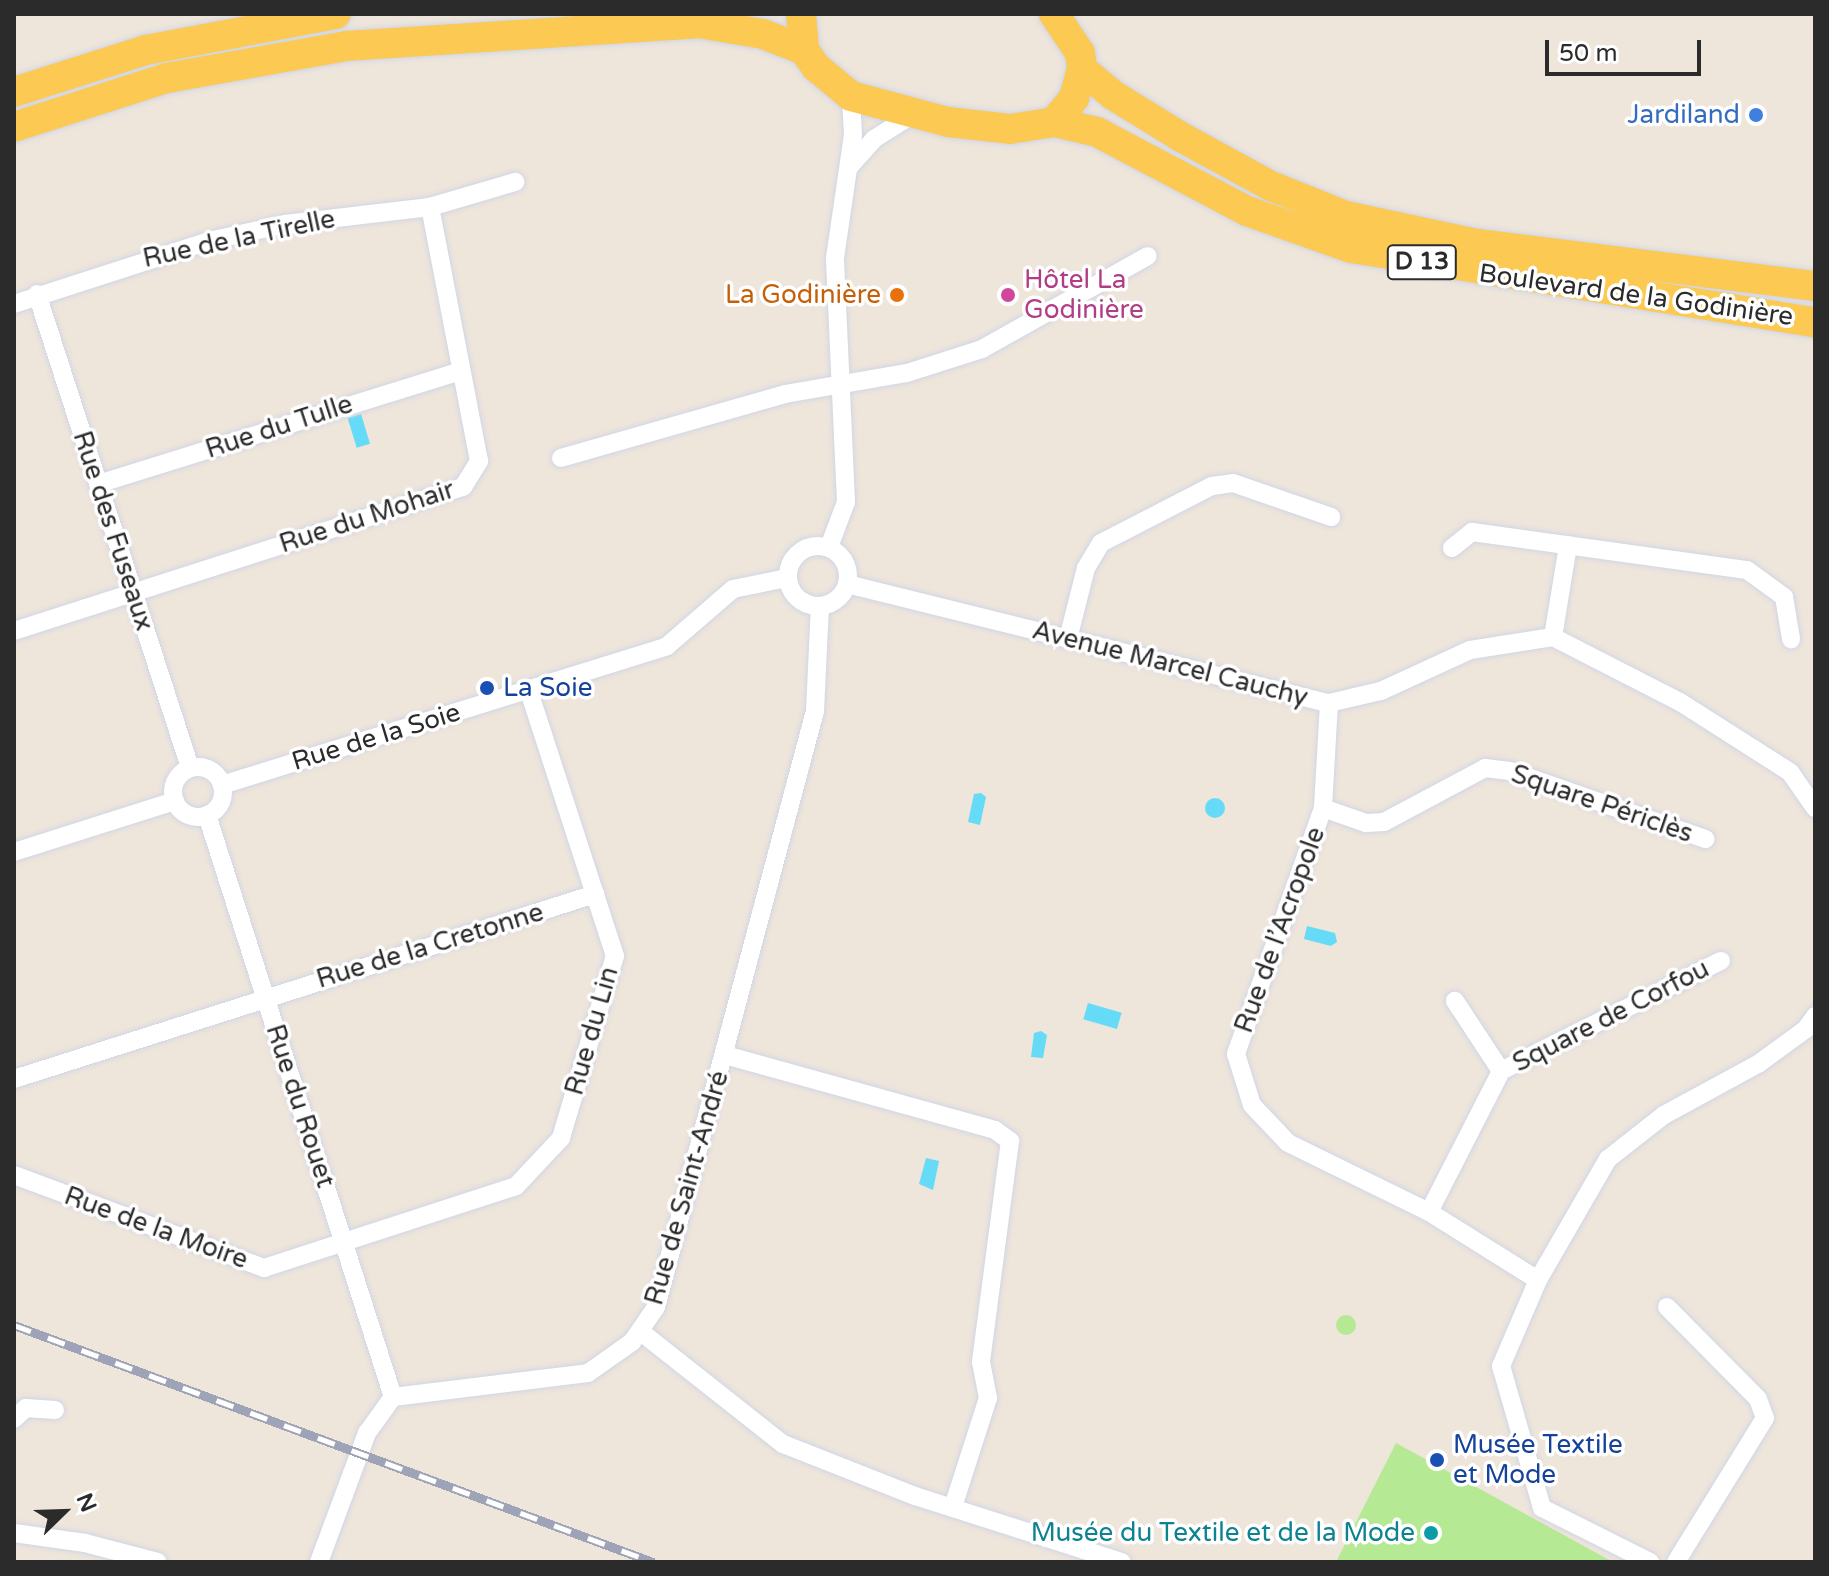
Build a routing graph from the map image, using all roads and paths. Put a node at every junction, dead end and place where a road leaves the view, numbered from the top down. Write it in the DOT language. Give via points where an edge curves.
graph roads {
  1 [pos="336,14"];
  2 [pos="801,14"];
  3 [pos="1054,14"];
  4 [pos="804,50"];
  5 [pos="1082,69"];
  6 [pos="14,92"];
  7 [pos="851,96"];
  8 [pos="912,115"];
  9 [pos="1054,122"];
  10 [pos="14,127"];
  11 [pos="849,167"];
  12 [pos="515,182"];
  13 [pos="430,207"];
  14 [pos="1148,256"];
  15 [pos="1815,286"];
  16 [pos="37,294"];
  17 [pos="14,304"];
  18 [pos="1815,322"];
  19 [pos="461,371"];
  20 [pos="844,381"];
  21 [pos="561,458"];
  22 [pos="98,484"];
  23 [pos="1331,517"];
  24 [pos="1568,545"];
  25 [pos="829,547"];
  26 [pos="1452,548"];
  27 [pos="787,578"];
  28 [pos="847,584"];
  29 [pos="133,594"];
  30 [pos="820,606"];
  31 [pos="14,631"];
  32 [pos="1553,637"];
  33 [pos="1068,639"];
  34 [pos="1791,639"];
  35 [pos="528,689"];
  36 [pos="1329,703"];
  37 [pos="190,768"];
  38 [pos="222,785"];
  39 [pos="175,801"];
  40 [pos="1323,808"];
  41 [pos="1815,808"];
  42 [pos="207,815"];
  43 [pos="1705,839"];
  44 [pos="14,852"];
  45 [pos="595,894"];
  46 [pos="1721,961"];
  47 [pos="265,997"];
  48 [pos="1455,1001"];
  49 [pos="1812,1027"];
  50 [pos="725,1055"];
  51 [pos="1501,1071"];
  52 [pos="14,1079"];
  53 [pos="14,1175"];
  54 [pos="1429,1212"];
  55 [pos="343,1242"];
  56 [pos="1538,1280"];
  57 [pos="1667,1307"];
  58 [pos="641,1332"];
  59 [pos="393,1397"];
  60 [pos="55,1410"];
  61 [pos="14,1419"];
  62 [pos="953,1507"];
  63 [pos="14,1533"];
  64 [pos="158,1562"];
  65 [pos="319,1562"];
  66 [pos="1122,1562"];
  67 [pos="1650,1562"];
  68 [pos="1676,1562"];
  1 -- 6 [label="main road" via="146,50"];
  2 -- 4 [label="main road"];
  3 -- 5 [label="main road" via="1073,37"];
  4 -- 7 [label="main road"];
  4 -- 10 [label="main road" via="763,34 698,23 346,46 167,78"];
  5 -- 9 [label="main road" via="1074,98"];
  5 -- 15 [label="main road, Boulevard de la Godinière / D 13" via="1181,137 1271,186 1346,216 1478,244"];
  7 -- 8 [label="main road"];
  7 -- 11 [label="street"];
  8 -- 9 [label="main road" via="1010,129"];
  8 -- 11 [label="street" via="874,139"];
  9 -- 18 [label="main road, Boulevard de la Godinière / D 13" via="1097,132 1247,211 1351,248"];
  11 -- 20 [label="street" via="835,258"];
  12 -- 13 [label="street, Rue de la Tirelle"];
  13 -- 16 [label="street, Rue de la Tirelle" via="285,224 135,261"];
  13 -- 19 [label="street, Rue du Mohair"];
  14 -- 20 [label="street" via="982,349 907,373"];
  16 -- 17 [label="street, Rue de la Tirelle"];
  16 -- 22 [label="street, Rue des Fuseaux"];
  19 -- 22 [label="street, Rue du Tulle"];
  19 -- 29 [label="street, Rue du Mohair" via="479,461 463,487"];
  20 -- 21 [label="street"];
  20 -- 25 [label="street" via="846,502"];
  22 -- 29 [label="street, Rue des Fuseaux"];
  23 -- 33 [label="street" via="1233,483 1212,486 1101,543 1086,568"];
  24 -- 26 [label="street" via="1472,532"];
  24 -- 32 [label="street"];
  24 -- 34 [label="street" via="1747,570 1784,597"];
  25 -- 27 [label="street" via="800,551"];
  25 -- 28 [label="street" via="847,566"];
  27 -- 30 [label="street" via="802,602"];
  27 -- 35 [label="street, Rue de la Soie" via="733,589 667,646"];
  28 -- 30 [label="street" via="837,600"];
  28 -- 33 [label="street, Avenue Marcel Cauchy"];
  29 -- 31 [label="street, Rue du Mohair"];
  29 -- 37 [label="street, Rue des Fuseaux"];
  30 -- 50 [label="street, Rue de Saint-André" via="815,711"];
  32 -- 36 [label="street, Avenue Marcel Cauchy" via="1470,650 1381,691"];
  32 -- 41 [label="street" via="1680,702 1778,764"];
  33 -- 36 [label="street, Avenue Marcel Cauchy"];
  35 -- 38 [label="street, Rue de la Soie"];
  35 -- 45 [label="street, Rue du Lin"];
  36 -- 40 [label="street, Rue de l’Acropole"];
  37 -- 38 [label="street" via="213,772"];
  37 -- 39 [label="street" via="174,785"];
  38 -- 42 [label="street" via="222,799"];
  39 -- 42 [label="street" via="191,816"];
  39 -- 44 [label="street"];
  40 -- 43 [label="street, Square Périclès" via="1366,823 1384,822 1485,768 1510,771"];
  40 -- 54 [label="street, Rue de l’Acropole" via="1236,1054 1252,1105 1288,1143"];
  42 -- 47 [label="street, Rue du Rouet"];
  45 -- 47 [label="street, Rue de la Cretonne"];
  45 -- 55 [label="street, Rue du Lin" via="615,956 561,1138 516,1186"];
  46 -- 51 [label="street, Square de Corfou"];
  47 -- 52 [label="street"];
  47 -- 55 [label="street, Rue du Rouet"];
  48 -- 51 [label="street, Square de Corfou"];
  49 -- 56 [label="street" via="1758,1064 1664,1115 1608,1159"];
  50 -- 58 [label="street, Rue de Saint-André" via="656,1307"];
  50 -- 62 [label="street" via="995,1130 1010,1141 981,1362 988,1398"];
  51 -- 54 [label="street, Square de Corfou"];
  53 -- 55 [label="street, Rue de la Moire" via="264,1268"];
  54 -- 56 [label="street, Rue de l’Acropole"];
  55 -- 59 [label="street, Rue du Rouet"];
  56 -- 67 [label="street" via="1501,1366 1542,1508"];
  57 -- 68 [label="street" via="1758,1399 1765,1418"];
  58 -- 59 [label="street, Rue de Saint-André" via="613,1360 588,1373"];
  58 -- 62 [label="street" via="783,1444"];
  59 -- 65 [label="street" via="367,1433"];
  60 -- 61 [label="street" via="26,1408"];
  62 -- 66 [label="street"];
  63 -- 64 [label="street" via="85,1543"];
}
